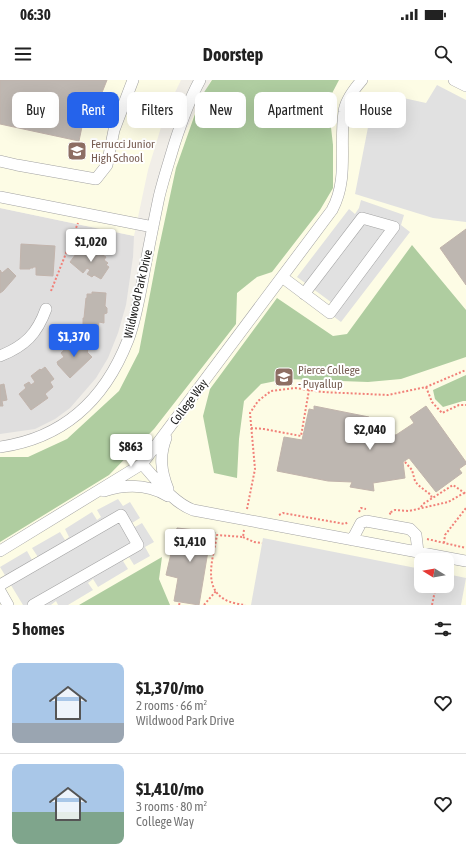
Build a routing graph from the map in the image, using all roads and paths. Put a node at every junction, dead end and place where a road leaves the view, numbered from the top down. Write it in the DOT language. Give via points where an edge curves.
graph roads {
  1 [pos="134,80"];
  2 [pos="200,80"];
  3 [pos="362,80"];
  4 [pos="454,80"];
  5 [pos="466,86"];
  6 [pos="0,161"];
  7 [pos="0,197"];
  8 [pos="80,221"];
  9 [pos="153,227"];
  10 [pos="282,277"];
  11 [pos="51,291"];
  12 [pos="304,294"];
  13 [pos="46,309"];
  14 [pos="0,356"];
  15 [pos="466,370"];
  16 [pos="426,387"];
  17 [pos="310,390"];
  18 [pos="466,405"];
  19 [pos="171,426"];
  20 [pos="251,428"];
  21 [pos="0,447"];
  22 [pos="405,462"];
  23 [pos="142,464"];
  24 [pos="466,493"];
  25 [pos="90,496"];
  26 [pos="174,499"];
  27 [pos="432,499"];
  28 [pos="420,508"];
  29 [pos="466,508"];
  30 [pos="368,510"];
  31 [pos="382,512"];
  32 [pos="389,513"];
  33 [pos="357,514"];
  34 [pos="278,515"];
  35 [pos="394,518"];
  36 [pos="352,519"];
  37 [pos="245,520"];
  38 [pos="425,534"];
  39 [pos="243,537"];
  40 [pos="352,540"];
  41 [pos="262,543"];
  42 [pos="444,543"];
  43 [pos="466,548"];
  44 [pos="0,551"];
  45 [pos="418,552"];
  46 [pos="424,553"];
  47 [pos="442,553"];
  48 [pos="454,558"];
  49 [pos="466,561"];
  50 [pos="0,585"];
  51 [pos="0,591"];
  52 [pos="216,591"];
  53 [pos="435,593"];
  54 [pos="8,605"];
  55 [pos="33,605"];
  56 [pos="204,605"];
  57 [pos="245,605"];
  58 [pos="432,605"];
  1 -- 6 [label="street" via="114,130 107,165 96,179"];
  2 -- 9 [label="street, Wildwood Park Drive" via="169,160"];
  3 -- 10 [label="street, College Way" via="344,111 342,175 337,201"];
  4 -- 5 [label="street"];
  7 -- 9 [label="street"];
  8 -- 11 [label="path"];
  9 -- 21 [label="street, Wildwood Park Drive" via="128,340 105,385 90,403 64,424 29,441"];
  10 -- 12 [label="street"];
  10 -- 19 [label="street, College Way"];
  12 -- 12 [label="street" via="330,313 394,227 362,218"];
  13 -- 14 [label="street" via="32,337"];
  15 -- 16 [label="path"];
  16 -- 17 [label="path" via="388,395"];
  16 -- 18 [label="path" via="432,402 442,412"];
  17 -- 20 [label="path" via="296,388 271,391 258,401 250,413"];
  17 -- 20 [label="path" via="301,436"];
  19 -- 23 [label="street, College Way"];
  19 -- 26 [label="street" via="162,448 161,458 163,475"];
  20 -- 37 [label="path" via="255,469"];
  22 -- 27 [label="path" via="412,470 415,481 431,495"];
  23 -- 25 [label="street"];
  23 -- 26 [label="street"];
  24 -- 27 [label="path" via="453,485"];
  24 -- 28 [label="path" via="448,502"];
  25 -- 26 [label="street" via="124,486 137,486 154,489"];
  25 -- 44 [label="street"];
  26 -- 37 [label="street" via="193,510"];
  27 -- 28 [label="path"];
  28 -- 32 [label="path" via="409,511 395,510"];
  29 -- 42 [label="path" via="445,535"];
  30 -- 33 [label="path" via="361,508"];
  31 -- 32 [label="path"];
  32 -- 35 [label="path"];
  34 -- 36 [label="path" via="283,513 345,524"];
  37 -- 39 [label="path"];
  37 -- 40 [label="street"];
  38 -- 42 [label="path" via="428,539"];
  39 -- 41 [label="path"];
  39 -- 52 [label="path" via="217,535 211,572"];
  40 -- 45 [label="street"];
  40 -- 45 [label="street" via="361,523 366,521 410,529 416,535"];
  42 -- 43 [label="path"];
  42 -- 47 [label="path"];
  45 -- 46 [label="street"];
  48 -- 49 [label="street"];
  50 -- 55 [label="street" via="121,515 138,544"];
  51 -- 54 [label="street"];
  52 -- 56 [label="path"];
  52 -- 57 [label="path" via="225,600"];
  53 -- 58 [label="path"];
}
